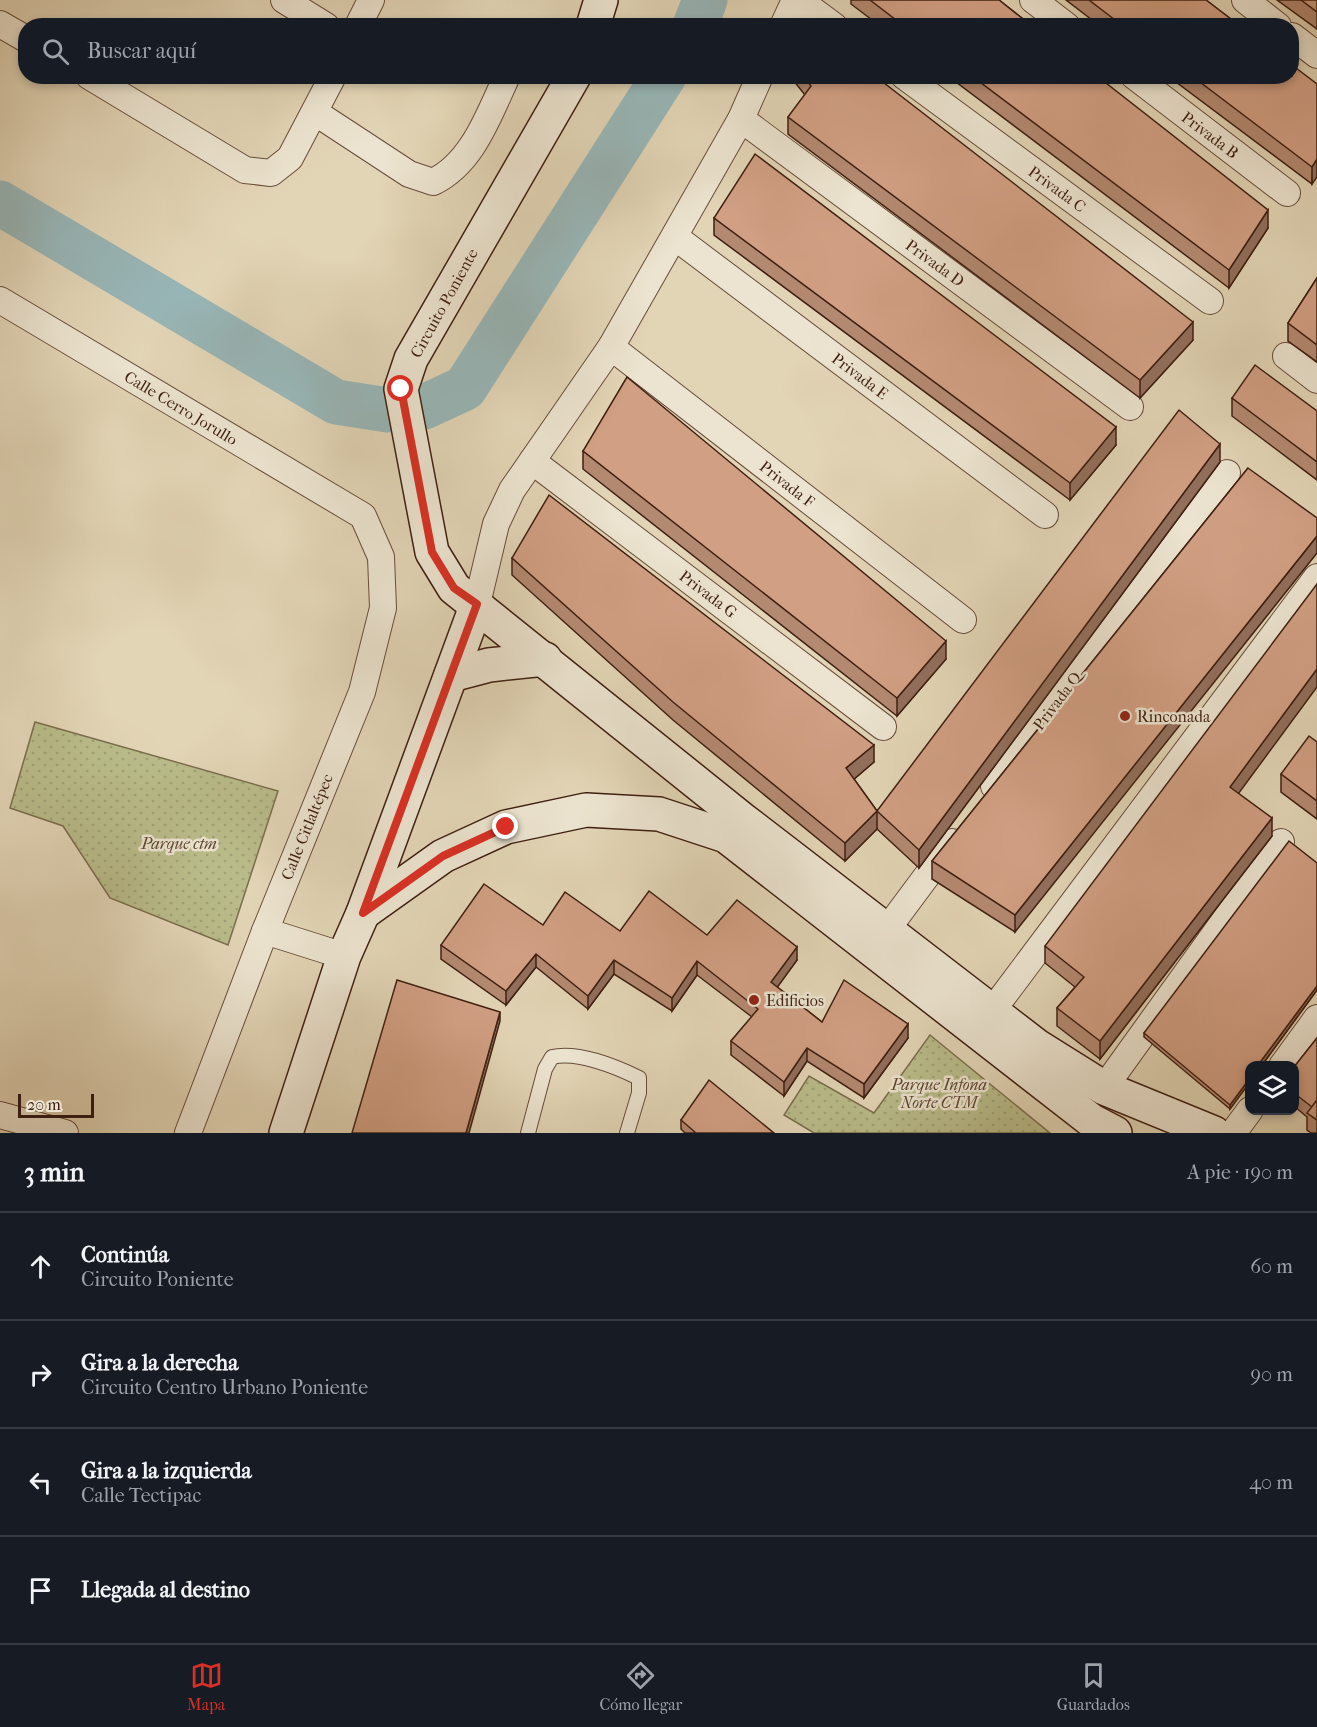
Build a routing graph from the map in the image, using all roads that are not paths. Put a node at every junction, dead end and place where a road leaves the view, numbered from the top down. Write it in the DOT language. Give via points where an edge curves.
graph roads {
  1 [pos="284,0"];
  2 [pos="371,0"];
  3 [pos="601,0"];
  4 [pos="797,0"];
  5 [pos="1033,0"];
  6 [pos="1245,0"];
  7 [pos="313,18"];
  8 [pos="362,18"];
  9 [pos="595,18"];
  10 [pos="787,18"];
  11 [pos="823,18"];
  12 [pos="1057,18"];
  13 [pos="1268,18"];
  14 [pos="0,24"];
  15 [pos="18,34"];
  16 [pos="1299,41"];
  17 [pos="1317,55"];
  18 [pos="101,84"];
  19 [pos="329,84"];
  20 [pos="503,84"];
  21 [pos="569,84"];
  22 [pos="756,84"];
  23 [pos="915,84"];
  24 [pos="1144,84"];
  25 [pos="316,113"];
  26 [pos="741,119"];
  27 [pos="1287,193"];
  28 [pos="675,237"];
  29 [pos="0,300"];
  30 [pos="1210,301"];
  31 [pos="611,347"];
  32 [pos="1286,356"];
  33 [pos="1317,380"];
  34 [pos="1130,407"];
  35 [pos="532,461"];
  36 [pos="1227,473"];
  37 [pos="1045,514"];
  38 [pos="363,516"];
  39 [pos="1317,577"];
  40 [pos="477,604"];
  41 [pos="963,620"];
  42 [pos="545,658"];
  43 [pos="451,675"];
  44 [pos="883,727"];
  45 [pos="1281,842"];
  46 [pos="363,913"];
  47 [pos="888,928"];
  48 [pos="265,931"];
  49 [pos="344,956"];
  50 [pos="992,1011"];
  51 [pos="1317,1018"];
  52 [pos="1285,1061"];
  53 [pos="1104,1088"];
  54 [pos="0,1115"];
  55 [pos="1246,1115"];
  56 [pos="65,1133"];
  57 [pos="188,1133"];
  58 [pos="286,1133"];
  59 [pos="528,1133"];
  60 [pos="627,1133"];
  61 [pos="1115,1133"];
  62 [pos="1214,1133"];
  63 [pos="1233,1133"];
  1 -- 7 [label="street"];
  2 -- 8 [label="street"];
  3 -- 9 [label="main road"];
  4 -- 10 [label="street"];
  4 -- 11 [label="street"];
  5 -- 12 [label="street"];
  6 -- 13 [label="street"];
  14 -- 15 [label="street"];
  16 -- 17 [label="street"];
  18 -- 25 [label="street" via="245,170 271,173 290,158"];
  19 -- 25 [label="street"];
  20 -- 25 [label="street" via="476,140 461,161 448,175 433,182 409,174"];
  21 -- 40 [label="main road, Circuito Poniente" via="411,359 401,389 432,552 454,588"];
  22 -- 26 [label="street"];
  23 -- 30 [label="street, Privada C"];
  24 -- 27 [label="street, Privada B"];
  26 -- 28 [label="street"];
  26 -- 34 [label="street, Privada D"];
  28 -- 31 [label="street"];
  28 -- 37 [label="street, Privada E"];
  29 -- 38 [label="street, Calle Cerro Jorullo"];
  31 -- 35 [label="street"];
  31 -- 41 [label="street, Privada F"];
  32 -- 33 [label="street"];
  35 -- 40 [label="street" via="496,524"];
  35 -- 44 [label="street, Privada G"];
  36 -- 47 [label="street, Privada Q"];
  38 -- 48 [label="street, Calle Citlaltépec" via="381,557 383,608 362,692"];
  39 -- 50 [label="street"];
  40 -- 42 [label="main road, Circuito Poniente"];
  40 -- 43 [label="main road"];
  42 -- 43 [label="main road" via="489,665"];
  42 -- 47 [label="main road, Circuito Poniente" via="742,819"];
  43 -- 46 [label="main road"];
  45 -- 53 [label="street"];
  46 -- 49 [label="main road"];
  46 -- 61 [label="main road" via="443,856 506,827 586,810 659,814 726,836 1092,1121"];
  47 -- 50 [label="main road, Circuito Poniente"];
  48 -- 49 [label="street"];
  48 -- 57 [label="street, Calle Citlaltépec"];
  49 -- 58 [label="main road"];
  50 -- 53 [label="main road, Circuito Poniente" via="1037,1046"];
  51 -- 52 [label="street"];
  53 -- 62 [label="main road, Circuito Poniente"];
  54 -- 56 [label="street"];
  55 -- 63 [label="street"];
  59 -- 60 [label="lane" via="544,1069 552,1057 565,1054 639,1078 639,1093"];
}
